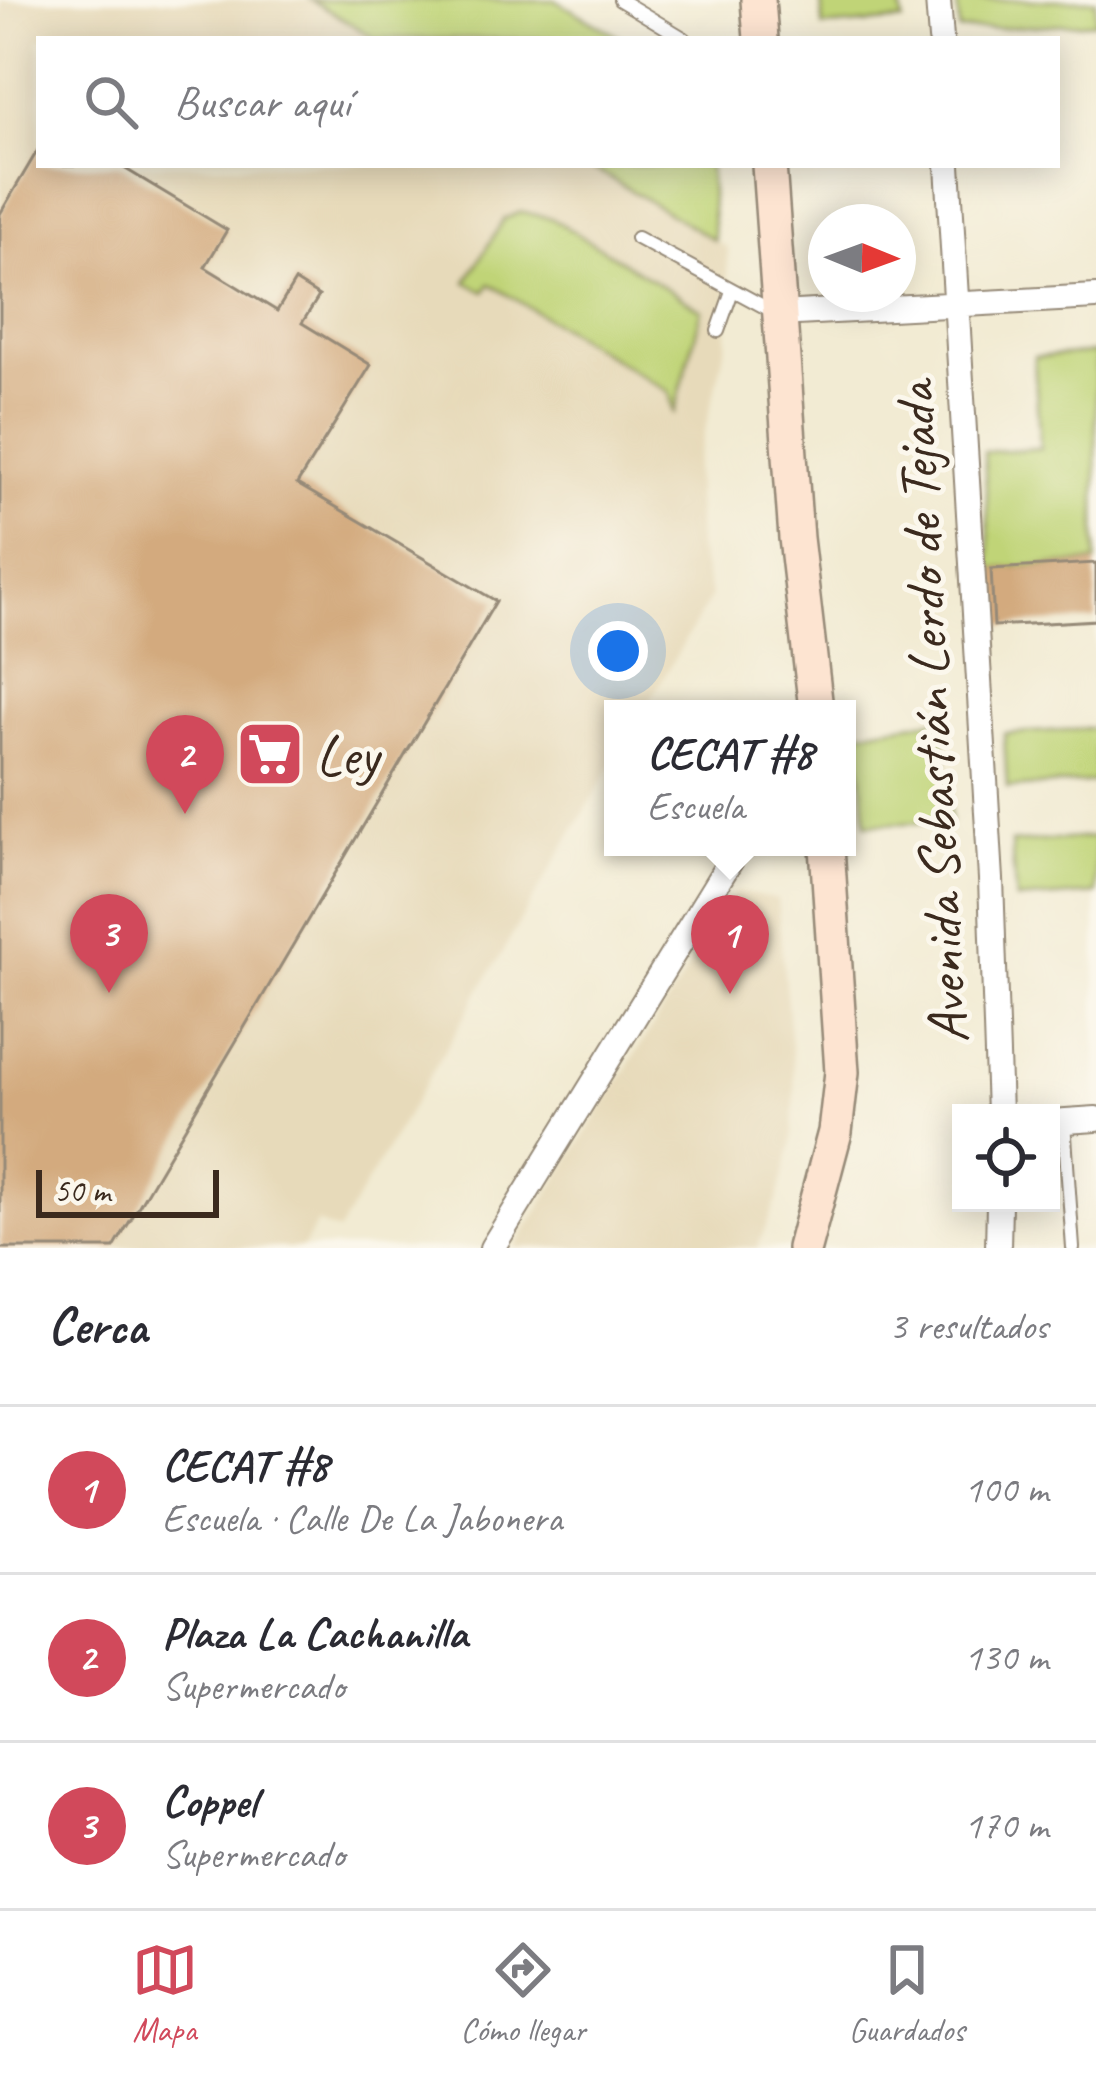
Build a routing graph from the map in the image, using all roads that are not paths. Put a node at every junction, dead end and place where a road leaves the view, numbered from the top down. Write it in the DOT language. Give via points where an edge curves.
graph roads {
  1 [pos="620,0"];
  2 [pos="758,0"];
  3 [pos="938,0"];
  4 [pos="681,36"];
  5 [pos="761,36"];
  6 [pos="940,36"];
  7 [pos="769,168"];
  8 [pos="948,168"];
  9 [pos="638,238"];
  10 [pos="732,292"];
  11 [pos="1096,296"];
  12 [pos="956,303"];
  13 [pos="778,314"];
  14 [pos="718,331"];
  15 [pos="815,700"];
  16 [pos="733,856"];
  17 [pos="828,856"];
  18 [pos="999,1104"];
  19 [pos="1096,1119"];
  20 [pos="1060,1122"];
  21 [pos="1060,1146"];
  22 [pos="999,1212"];
  23 [pos="492,1248"];
  24 [pos="804,1248"];
  25 [pos="998,1248"];
  26 [pos="1073,1248"];
  1 -- 4 [label="lane"];
  2 -- 5 [label="main road"];
  3 -- 6 [label="street"];
  7 -- 13 [label="main road"];
  8 -- 12 [label="street, Avenida Sebastián Lerdo de Tejada"];
  9 -- 10 [label="lane"];
  10 -- 13 [label="lane"];
  10 -- 14 [label="lane"];
  11 -- 12 [label="street"];
  12 -- 13 [label="street"];
  12 -- 18 [label="street, Avenida Sebastián Lerdo de Tejada"];
  13 -- 15 [label="main road"];
  16 -- 23 [label="street"];
  17 -- 24 [label="main road" via="842,1072"];
  19 -- 20 [label="street"];
  21 -- 26 [label="lane"];
  22 -- 25 [label="street"];
}
